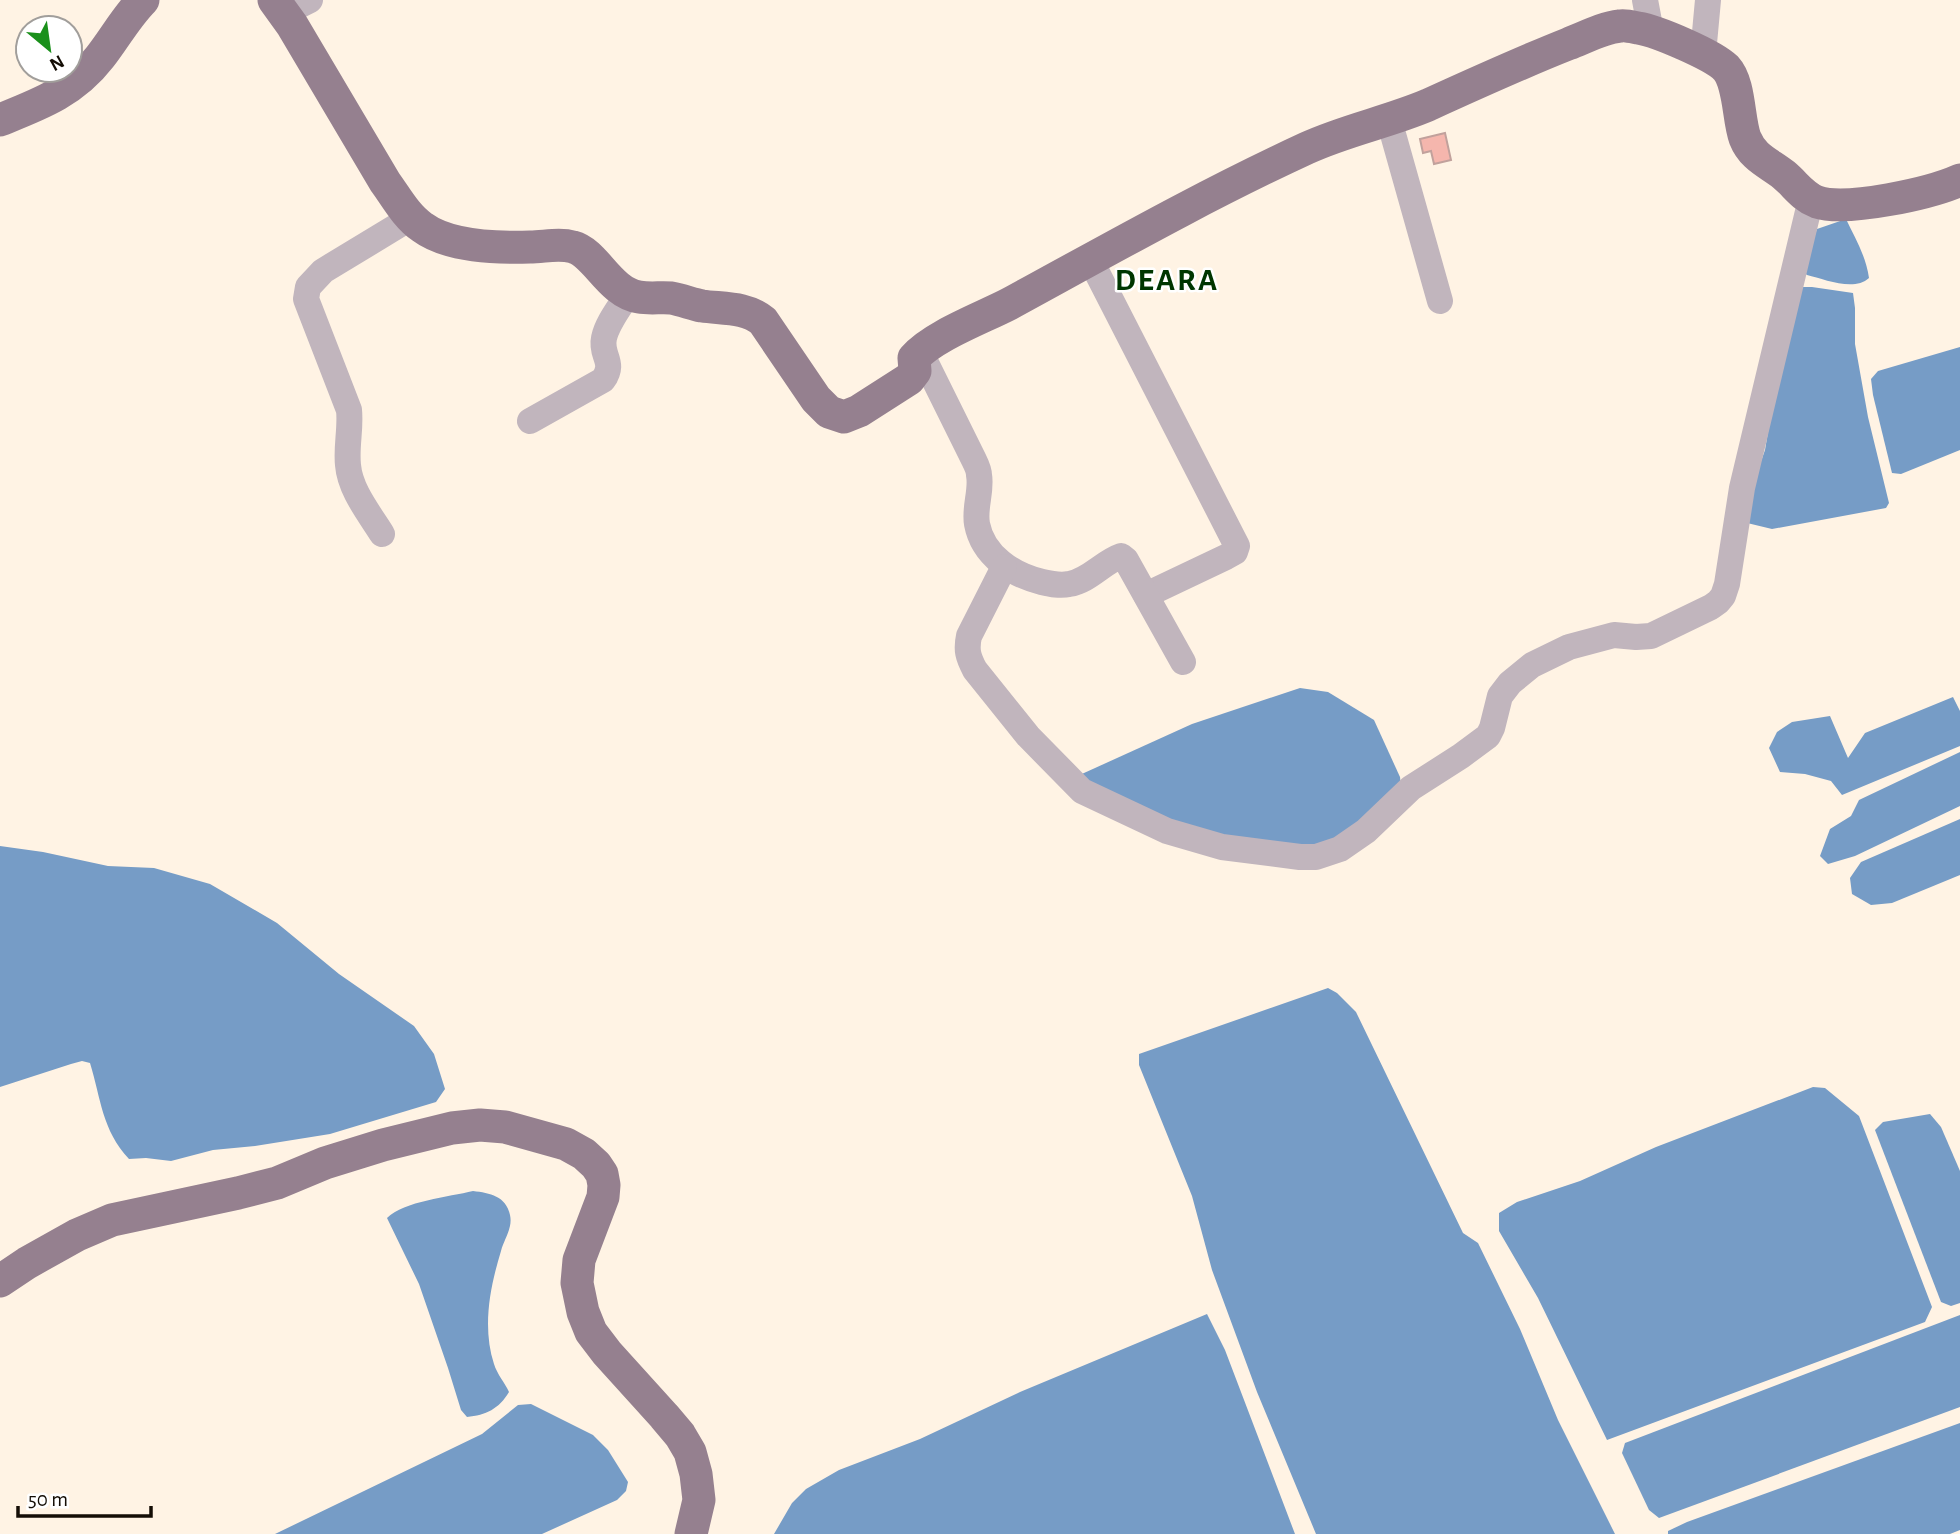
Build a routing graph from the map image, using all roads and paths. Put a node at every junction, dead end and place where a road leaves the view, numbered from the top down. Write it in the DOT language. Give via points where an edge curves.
graph roads {
  1 [pos="143,0"];
  2 [pos="1708,0"];
  3 [pos="290,4"];
  4 [pos="1648,16"];
  5 [pos="1703,54"];
  6 [pos="0,120"];
  7 [pos="1389,120"];
  8 [pos="1960,180"];
  9 [pos="1811,199"];
  10 [pos="412,217"];
  11 [pos="1090,259"];
  12 [pos="628,294"];
  13 [pos="1440,301"];
  14 [pos="920,351"];
  15 [pos="530,421"];
  16 [pos="382,534"];
  17 [pos="1004,566"];
  18 [pos="1146,596"];
  19 [pos="1183,662"];
  20 [pos="0,1281"];
  21 [pos="691,1534"];
  1 -- 6 [label="main road" via="99,59 62,93"];
  2 -- 5 [label="street"];
  3 -- 10 [label="main road" via="385,182"];
  4 -- 5 [label="main road"];
  4 -- 7 [label="main road" via="1640,28 1620,26 1597,33"];
  5 -- 9 [label="main road" via="1728,71 1752,152"];
  7 -- 11 [label="main road" via="1310,146"];
  7 -- 13 [label="street"];
  8 -- 9 [label="main road" via="1943,188 1851,205"];
  9 -- 17 [label="street" via="1742,488 1723,596 1711,607 1651,636 1614,635 1569,647 1532,665 1500,696 1488,736 1411,788 1340,849 1300,858 1222,847 1167,831 1082,791 1028,736 969,658 969,636"];
  10 -- 12 [label="main road" via="442,238 477,246 572,246"];
  10 -- 16 [label="street" via="323,271 308,287 306,299 349,410 351,480"];
  11 -- 14 [label="main road"];
  11 -- 18 [label="street" via="1237,546 1226,557"];
  12 -- 14 [label="main road" via="753,313 816,399 829,412 844,417 909,379"];
  12 -- 15 [label="street" via="603,341 609,365 603,380"];
  14 -- 17 [label="street" via="974,460 979,474 977,526"];
  17 -- 18 [label="street" via="1033,579 1069,584 1121,556"];
  18 -- 19 [label="street"];
  20 -- 21 [label="main road" via="27,1262 112,1220 238,1194 430,1133 480,1125 505,1127 566,1144 596,1165 604,1185 579,1260 577,1283 583,1312 607,1353 690,1452 699,1500"];
}
